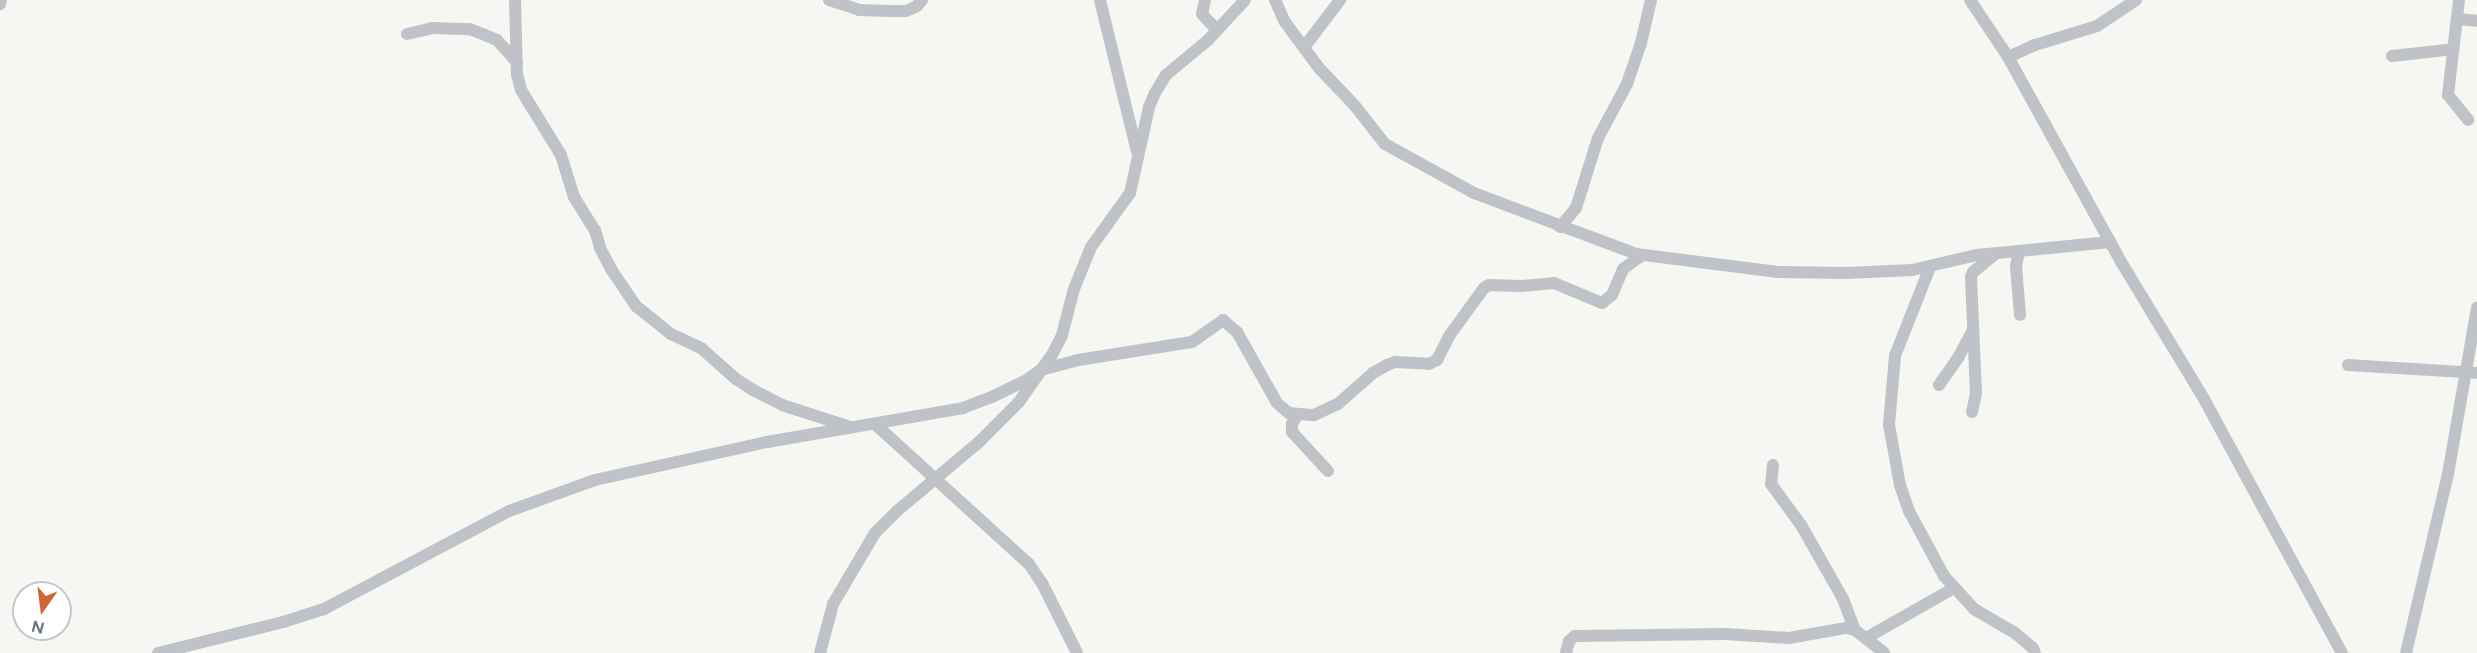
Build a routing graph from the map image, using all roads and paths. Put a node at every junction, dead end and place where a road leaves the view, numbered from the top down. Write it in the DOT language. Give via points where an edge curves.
graph roads {
  1 [pos="515,0"];
  2 [pos="829,0"];
  3 [pos="922,0"];
  4 [pos="1100,0"];
  5 [pos="1205,0"];
  6 [pos="1245,0"];
  7 [pos="1275,0"];
  8 [pos="1340,0"];
  9 [pos="1651,0"];
  10 [pos="1970,0"];
  11 [pos="2136,0"];
  12 [pos="2459,0"];
  13 [pos="2459,19"];
  14 [pos="2477,21"];
  15 [pos="1216,30"];
  16 [pos="407,34"];
  17 [pos="1305,46"];
  18 [pos="2454,49"];
  19 [pos="2392,56"];
  20 [pos="2008,57"];
  21 [pos="517,62"];
  22 [pos="2468,120"];
  23 [pos="1138,156"];
  24 [pos="1560,227"];
  25 [pos="2110,242"];
  26 [pos="2019,250"];
  27 [pos="1997,253"];
  28 [pos="1642,255"];
  29 [pos="1930,267"];
  30 [pos="2477,308"];
  31 [pos="2020,315"];
  32 [pos="1972,332"];
  33 [pos="2348,365"];
  34 [pos="1041,370"];
  35 [pos="2471,373"];
  36 [pos="1939,385"];
  37 [pos="1972,412"];
  38 [pos="1297,415"];
  39 [pos="875,424"];
  40 [pos="853,428"];
  41 [pos="1773,465"];
  42 [pos="1328,471"];
  43 [pos="935,479"];
  44 [pos="1954,588"];
  45 [pos="1855,630"];
  46 [pos="1866,638"];
  47 [pos="194,649"];
  48 [pos="158,653"];
  49 [pos="820,653"];
  50 [pos="1077,653"];
  51 [pos="1566,653"];
  52 [pos="1884,653"];
  53 [pos="2035,653"];
  54 [pos="2342,653"];
  55 [pos="2406,653"];
  1 -- 21 [label="street"];
  2 -- 3 [label="street" via="859,10 888,11 906,11"];
  4 -- 23 [label="street"];
  5 -- 15 [label="street" via="1202,14"];
  6 -- 15 [label="street"];
  7 -- 17 [label="street"];
  8 -- 17 [label="street"];
  9 -- 24 [label="street" via="1627,84 1598,138 1576,208"];
  10 -- 20 [label="street"];
  11 -- 20 [label="street" via="2097,26"];
  12 -- 13 [label="street"];
  13 -- 14 [label="street"];
  13 -- 18 [label="street"];
  15 -- 23 [label="street" via="1166,75 1149,107"];
  16 -- 21 [label="street" via="432,28 470,29 497,40"];
  17 -- 24 [label="street" via="1319,68 1385,144 1474,193"];
  18 -- 19 [label="street"];
  18 -- 22 [label="street" via="2448,95"];
  20 -- 25 [label="street"];
  21 -- 40 [label="street" via="521,90 561,155 574,197 636,306 671,334 700,348 753,390 782,405"];
  23 -- 34 [label="street" via="1130,193 1091,247 1062,334"];
  24 -- 28 [label="street"];
  25 -- 26 [label="street"];
  25 -- 54 [label="street" via="2204,399"];
  26 -- 27 [label="street"];
  26 -- 31 [label="street" via="2016,266"];
  27 -- 29 [label="street"];
  27 -- 32 [label="street" via="1971,277"];
  28 -- 29 [label="street" via="1778,272 1847,273"];
  28 -- 38 [label="street" via="1623,269 1612,295 1602,303 1554,283 1489,285 1449,336 1437,360 1429,364 1387,365 1326,411"];
  29 -- 44 [label="street" via="1895,356 1890,425 1897,472 1909,511 1935,564"];
  30 -- 35 [label="street"];
  32 -- 36 [label="street"];
  32 -- 37 [label="street" via="1976,393"];
  33 -- 35 [label="street"];
  34 -- 38 [label="street" via="1192,342 1223,320 1232,324 1277,403"];
  34 -- 39 [label="street" via="963,408"];
  34 -- 43 [label="street" via="1019,402"];
  35 -- 55 [label="street"];
  38 -- 42 [label="street" via="1292,432"];
  39 -- 40 [label="street"];
  39 -- 43 [label="street"];
  40 -- 47 [label="street" via="595,480 509,511 324,609"];
  41 -- 45 [label="street" via="1771,484 1801,525 1843,599"];
  43 -- 49 [label="street" via="875,533 833,604"];
  43 -- 50 [label="street" via="1029,564"];
  44 -- 46 [label="street"];
  44 -- 53 [label="street" via="1974,609 2015,633"];
  45 -- 46 [label="street"];
  45 -- 51 [label="street" via="1836,629 1789,638 1725,634 1580,636 1569,641"];
  46 -- 52 [label="street"];
  47 -- 48 [label="street"];
}
